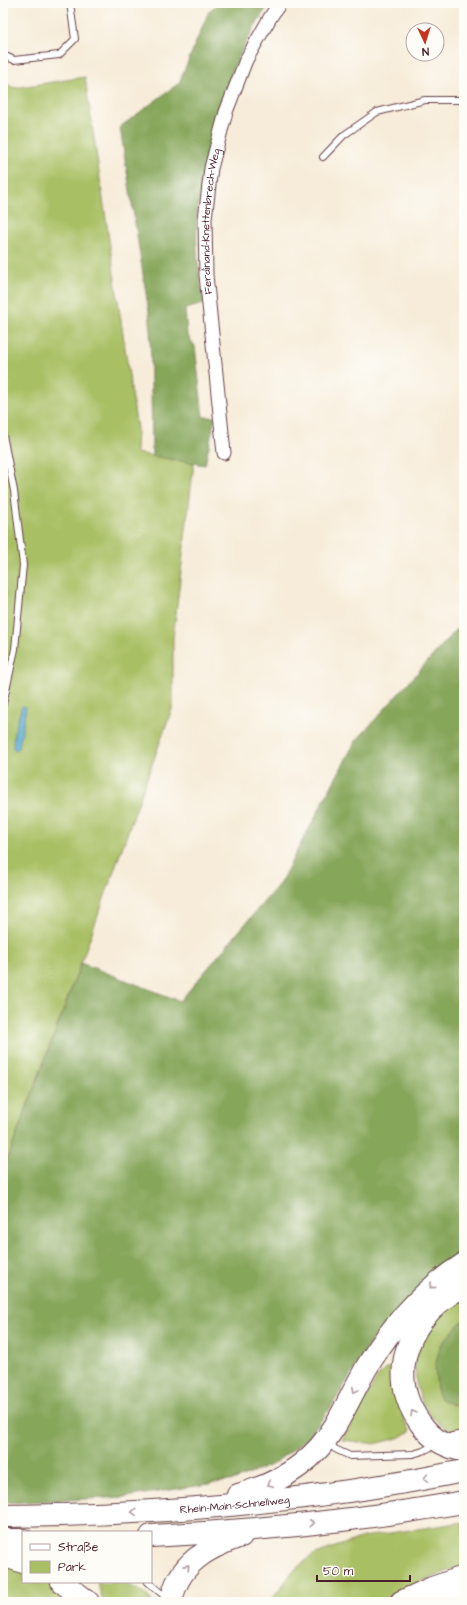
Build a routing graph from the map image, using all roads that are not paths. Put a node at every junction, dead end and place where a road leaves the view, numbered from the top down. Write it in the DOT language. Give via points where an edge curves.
graph roads {
  1 [pos="70,3"];
  2 [pos="280,3"];
  3 [pos="3,55"];
  4 [pos="464,100"];
  5 [pos="323,157"];
  6 [pos="3,435"];
  7 [pos="224,453"];
  8 [pos="3,704"];
  9 [pos="464,1264"];
  10 [pos="464,1286"];
  11 [pos="464,1434"];
  12 [pos="326,1440"];
  13 [pos="439,1442"];
  14 [pos="464,1450"];
  15 [pos="464,1471"];
  16 [pos="464,1502"];
  17 [pos="172,1510"];
  18 [pos="3,1516"];
  19 [pos="273,1527"];
  20 [pos="152,1536"];
  21 [pos="3,1540"];
  22 [pos="22,1540"];
  23 [pos="3,1555"];
  24 [pos="22,1562"];
  25 [pos="464,1577"];
  26 [pos="149,1583"];
  27 [pos="464,1594"];
  28 [pos="171,1602"];
  29 [pos="401,1602"];
  30 [pos="440,1602"];
  1 -- 3 [label="lane" via="75,40 59,55 14,60"];
  2 -- 7 [label="street, Ferdinand-Knettenbrech-Weg" via="246,60 226,112 211,168 206,204 206,275"];
  4 -- 5 [label="lane" via="425,100 378,112 344,135"];
  6 -- 8 [label="lane" via="14,491 23,565 15,649"];
  9 -- 12 [label="highway, one-way" via="433,1285 403,1316 368,1364"];
  13 -- 10 [label="highway, one-way" via="410,1408 404,1389 404,1368 409,1343 420,1322 436,1305"];
  11 -- 13 [label="lane"];
  12 -- 13 [label="lane" via="335,1449 350,1456 413,1454"];
  12 -- 17 [label="highway, one-way" via="292,1472 266,1486"];
  13 -- 14 [label="highway"];
  15 -- 17 [label="highway, Rhein-Main-Schnellweg, one-way" via="352,1490"];
  19 -- 16 [label="highway, one-way" via="373,1516"];
  17 -- 18 [label="highway, Rhein-Main-Schnellweg, one-way"];
  19 -- 20 [label="highway"];
  28 -- 19 [label="highway, one-way" via="175,1586 183,1572 198,1556 239,1537"];
  21 -- 22 [label="highway"];
  23 -- 24 [label="highway"];
  25 -- 29 [label="highway"];
  26 -- 28 [label="lane"];
  27 -- 30 [label="highway"];
}
